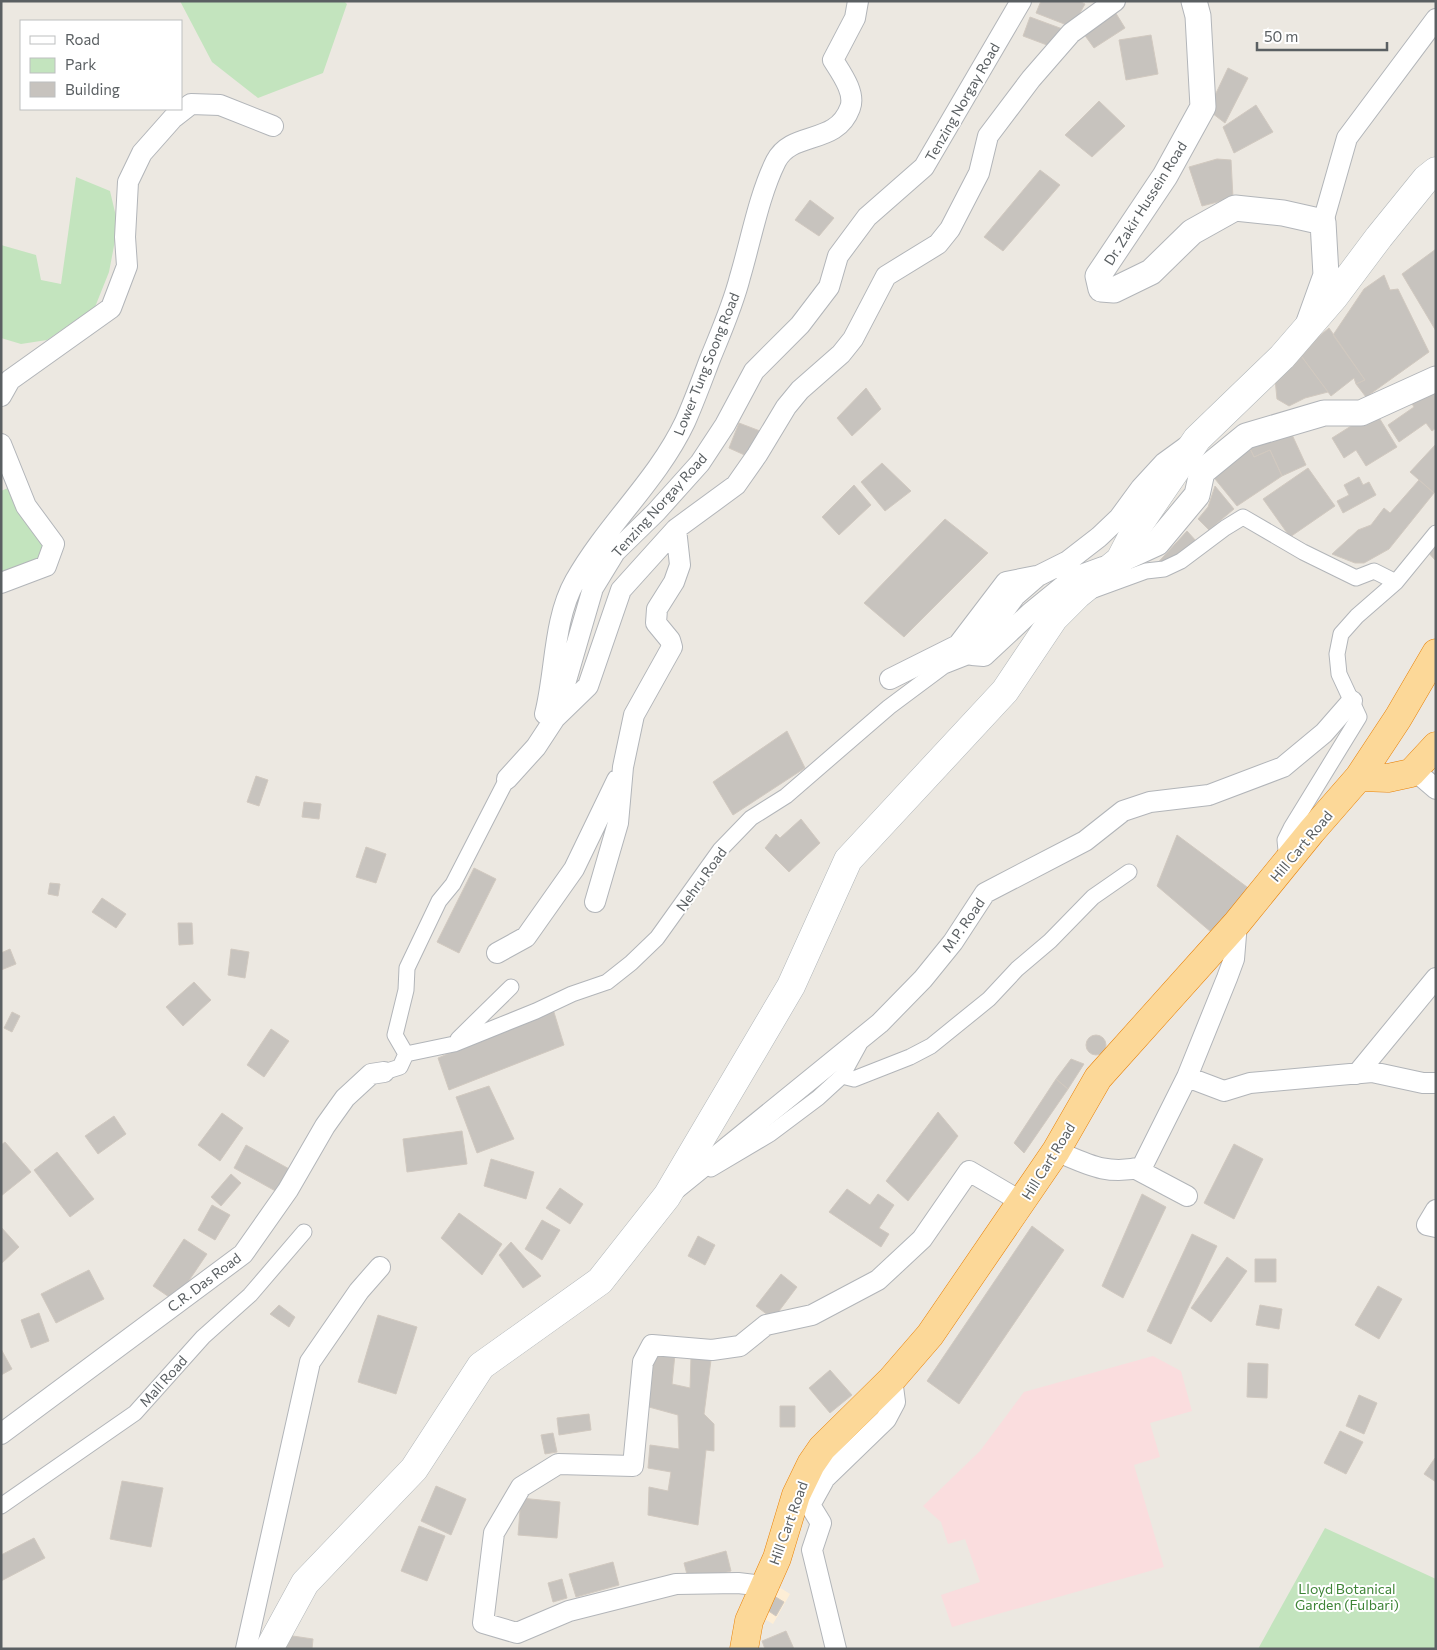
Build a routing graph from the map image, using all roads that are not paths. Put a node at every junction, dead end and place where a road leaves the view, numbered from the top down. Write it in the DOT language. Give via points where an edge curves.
graph roads {
  1 [pos="858,1"];
  2 [pos="1021,1"];
  3 [pos="1115,1"];
  4 [pos="1194,1"];
  5 [pos="1436,19"];
  6 [pos="273,126"];
  7 [pos="1436,171"];
  8 [pos="1323,222"];
  9 [pos="1308,327"];
  10 [pos="1436,379"];
  11 [pos="1,396"];
  12 [pos="1197,439"];
  13 [pos="1,444"];
  14 [pos="676,529"];
  15 [pos="1436,533"];
  16 [pos="1120,560"];
  17 [pos="1038,576"];
  18 [pos="1396,582"];
  19 [pos="1,583"];
  20 [pos="1073,599"];
  21 [pos="1436,652"];
  22 [pos="972,655"];
  23 [pos="890,679"];
  24 [pos="1352,701"];
  25 [pos="555,718"];
  26 [pos="1436,746"];
  27 [pos="536,747"];
  28 [pos="623,766"];
  29 [pos="1426,776"];
  30 [pos="508,779"];
  31 [pos="1357,779"];
  32 [pos="1287,861"];
  33 [pos="1129,872"];
  34 [pos="595,902"];
  35 [pos="1238,922"];
  36 [pos="497,953"];
  37 [pos="1436,978"];
  38 [pos="511,987"];
  39 [pos="865,1035"];
  40 [pos="454,1044"];
  41 [pos="406,1054"];
  42 [pos="384,1072"];
  43 [pos="1357,1074"];
  44 [pos="842,1076"];
  45 [pos="1187,1077"];
  46 [pos="1436,1083"];
  47 [pos="1056,1151"];
  48 [pos="1136,1169"];
  49 [pos="667,1196"];
  50 [pos="1186,1196"];
  51 [pos="1022,1202"];
  52 [pos="1436,1210"];
  53 [pos="1436,1226"];
  54 [pos="304,1232"];
  55 [pos="380,1267"];
  56 [pos="892,1379"];
  57 [pos="1,1434"];
  58 [pos="1,1506"];
  59 [pos="764,1586"];
  60 [pos="246,1649"];
  61 [pos="269,1649"];
  62 [pos="744,1649"];
  63 [pos="836,1649"];
  1 -- 27 [label="street, Lower Tung Soong Road" via="855,18 833,60 848,84 851,106 844,121 832,132 794,144 776,159 754,223 737,288 685,422 654,475 595,550 565,603"];
  2 -- 25 [label="street, Tenzing Norgay Road" via="924,167 868,217 838,256 829,287 800,324 754,371 700,464 615,552 593,588"];
  3 -- 14 [label="street" via="1071,33 988,136 979,173 950,229 938,244 886,276 853,339 786,407 736,485"];
  4 -- 8 [label="street, Dr. Zakir Hussein Road" via="1198,16 1202,108 1165,176 1098,276 1101,289 1114,290 1151,272 1192,232 1235,208 1283,213"];
  5 -- 8 [label="street" via="1346,138"];
  6 -- 11 [label="street" via="220,105 191,104 174,118 142,152 128,182 127,266 111,308 10,380"];
  7 -- 9 [label="main road" via="1426,179"];
  8 -- 9 [label="street" via="1326,275"];
  9 -- 12 [label="main road" via="1282,357"];
  10 -- 16 [label="street" via="1362,413 1324,413 1246,436 1202,472 1197,495 1157,543"];
  12 -- 16 [label="main road" via="1137,526"];
  12 -- 17 [label="street" via="1164,463 1119,518 1099,536 1068,562"];
  13 -- 19 [label="street" via="26,506 54,544 46,566"];
  14 -- 25 [label="street" via="622,590 588,686"];
  14 -- 28 [label="street" via="680,565 674,582 657,609 656,624 672,647 634,715"];
  15 -- 18 [label="street"];
  16 -- 20 [label="main road"];
  16 -- 22 [label="street" via="1073,578 984,656"];
  17 -- 22 [label="street" via="1015,596"];
  17 -- 23 [label="street" via="1006,582 958,645"];
  18 -- 20 [label="street" via="1374,571 1356,578 1302,552 1243,517 1181,561"];
  18 -- 24 [label="street" via="1341,634 1337,654 1339,674"];
  20 -- 49 [label="main road" via="1054,618 1005,691 848,860 791,986"];
  21 -- 31 [label="highway, Hill Cart Road" via="1398,718"];
  22 -- 40 [label="street, Nehru Road" via="944,666 889,707 786,796 751,818 720,850 657,938 608,982"];
  24 -- 32 [label="street" via="1359,717 1291,828 1285,840"];
  24 -- 39 [label="street, M.P. Road" via="1324,733 1282,767 1208,795 1150,802 1123,811 1085,840 985,893 924,979"];
  25 -- 27 [label="street"];
  26 -- 29 [label="highway"];
  27 -- 30 [label="street"];
  28 -- 34 [label="street" via="618,823"];
  28 -- 36 [label="street" via="574,869 526,936"];
  29 -- 31 [label="highway"];
  30 -- 41 [label="street" via="453,884 439,901 407,968 406,990 395,1035"];
  31 -- 32 [label="highway, Hill Cart Road"];
  32 -- 35 [label="highway, Hill Cart Road"];
  33 -- 44 [label="street" via="1094,898 989,999 931,1046 854,1079"];
  35 -- 45 [label="street" via="1234,959"];
  35 -- 47 [label="highway, Hill Cart Road" via="1098,1078"];
  37 -- 43 [label="street"];
  38 -- 40 [label="street"];
  39 -- 44 [label="street"];
  39 -- 49 [label="street, M.P. Road"];
  40 -- 41 [label="street, Nehru Road"];
  41 -- 42 [label="street" via="400,1067"];
  42 -- 57 [label="street, C.R. Das Road" via="370,1074 345,1098 288,1190 243,1254"];
  43 -- 45 [label="street" via="1250,1083 1224,1091"];
  43 -- 46 [label="street" via="1372,1072"];
  44 -- 49 [label="street" via="770,1134"];
  45 -- 48 [label="street" via="1142,1167"];
  47 -- 48 [label="street" via="1103,1170 1126,1172"];
  47 -- 51 [label="highway, Hill Cart Road"];
  48 -- 50 [label="street"];
  49 -- 61 [label="main road" via="600,1281 481,1366 414,1469 305,1583"];
  51 -- 56 [label="highway, Hill Cart Road" via="947,1312"];
  51 -- 59 [label="street" via="969,1171 922,1239 878,1280 812,1315 766,1325 740,1346 712,1350 652,1345 643,1362 633,1466 558,1464 521,1486 494,1533 483,1623 517,1633 570,1612 676,1584"];
  52 -- 53 [label="street" via="1428,1224"];
  54 -- 58 [label="street, Mall Road" via="250,1295 203,1337 135,1413"];
  55 -- 60 [label="street" via="359,1291 310,1362"];
  56 -- 59 [label="highway, Hill Cart Road" via="835,1433 811,1464 796,1494"];
  56 -- 63 [label="street" via="895,1402 886,1419 825,1478 810,1505 821,1523 812,1550"];
  59 -- 62 [label="highway, Hill Cart Road" via="749,1621"];
}
